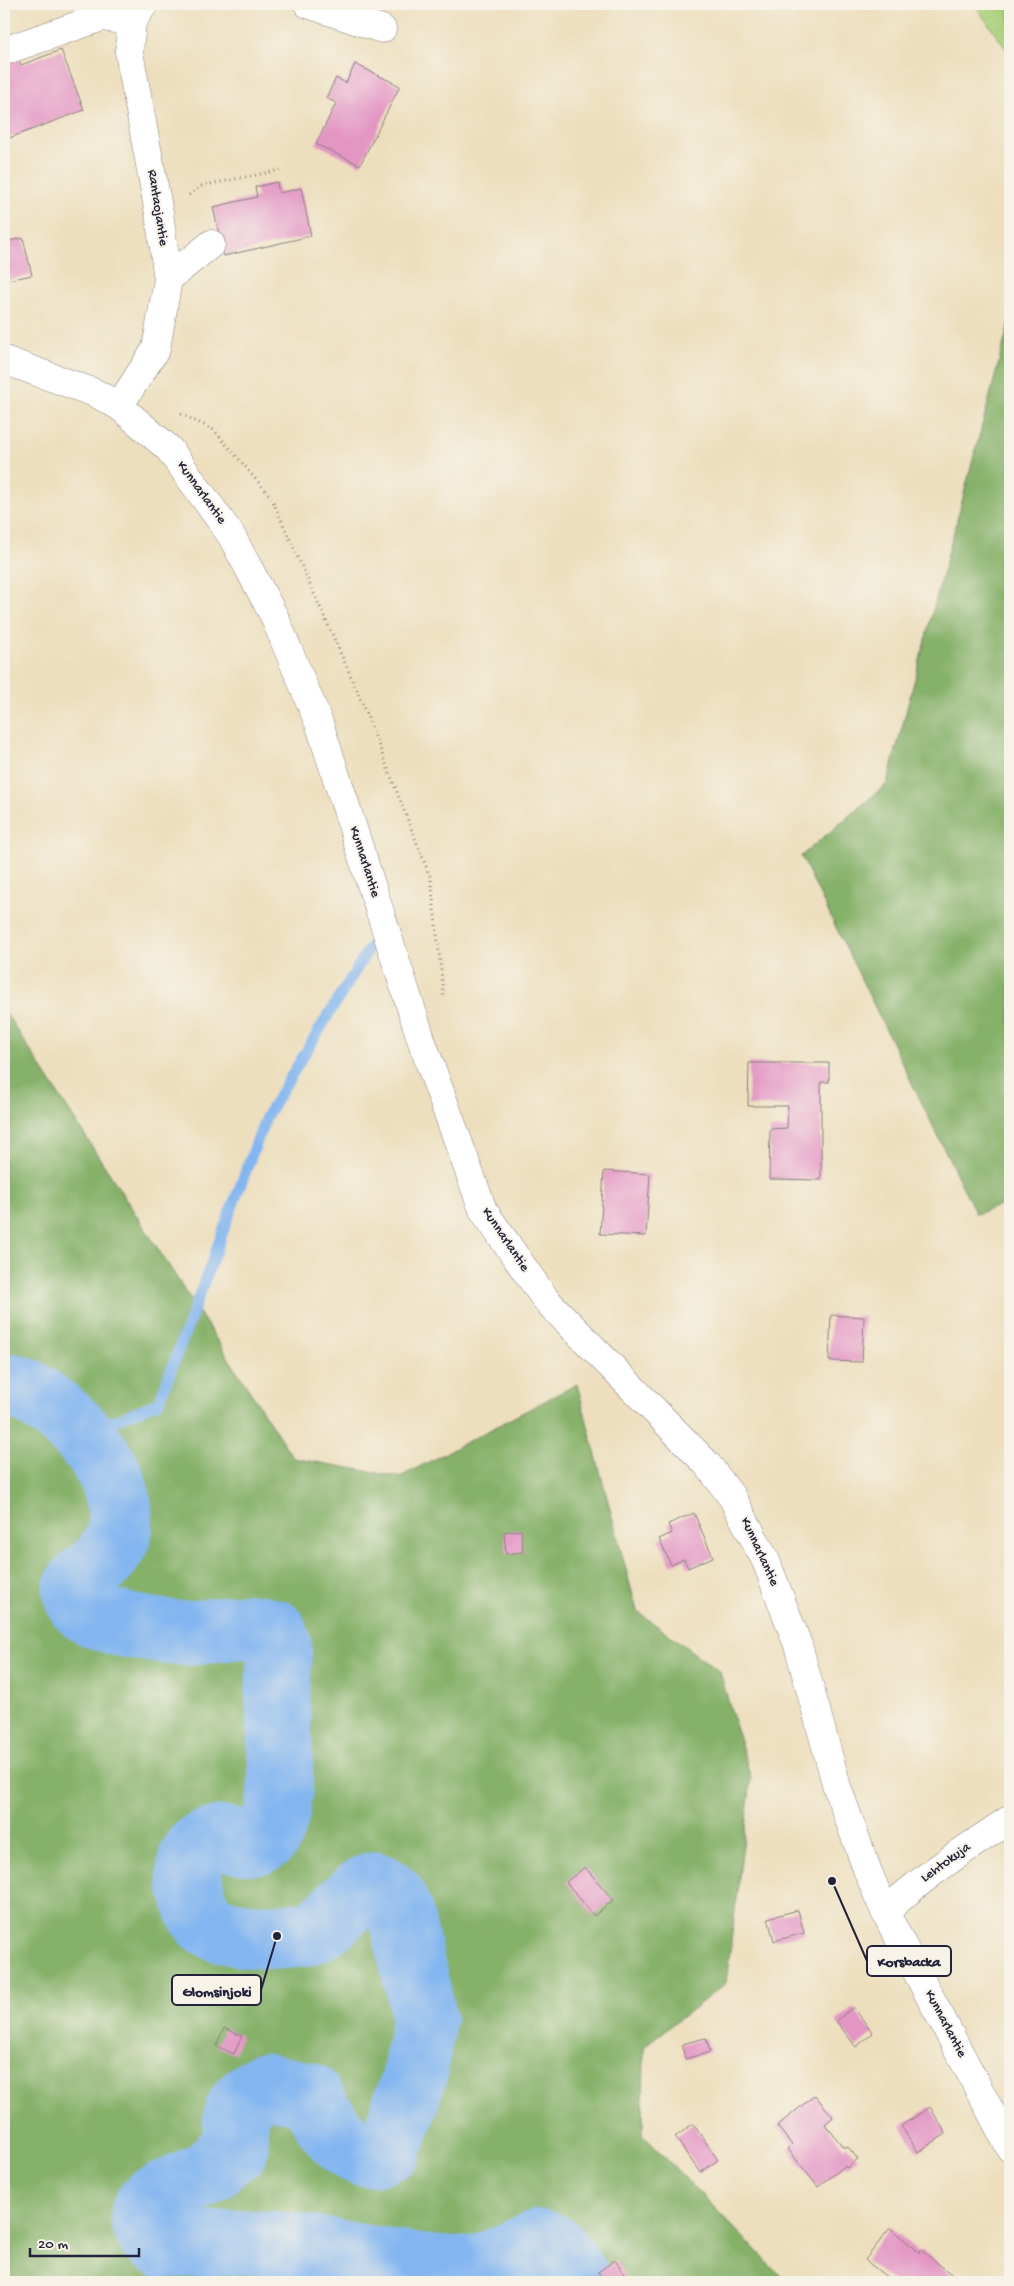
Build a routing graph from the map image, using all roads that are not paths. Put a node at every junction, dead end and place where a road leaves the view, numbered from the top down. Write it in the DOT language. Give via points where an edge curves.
graph roads {
  1 [pos="308,4"];
  2 [pos="138,13"];
  3 [pos="382,29"];
  4 [pos="4,51"];
  5 [pos="211,244"];
  6 [pos="168,279"];
  7 [pos="4,360"];
  8 [pos="119,406"];
  9 [pos="1010,1819"];
  10 [pos="885,1912"];
  11 [pos="1010,2148"];
  1 -- 3 [label="main road"];
  2 -- 4 [label="main road" via="102,17"];
  2 -- 6 [label="main road, Rantaojantie" via="130,52"];
  5 -- 6 [label="main road"];
  6 -- 8 [label="main road, Rantaojantie" via="156,349"];
  7 -- 8 [label="main road, Kunnarlantie" via="95,393"];
  8 -- 10 [label="main road, Kunnarlantie" via="168,448 231,536 274,616 319,723 422,1042 483,1210 546,1300 708,1464 732,1497 766,1562 798,1645 837,1787"];
  9 -- 10 [label="main road, Lehtokuja" via="954,1856"];
  10 -- 11 [label="main road, Kunnarlantie"];
}
